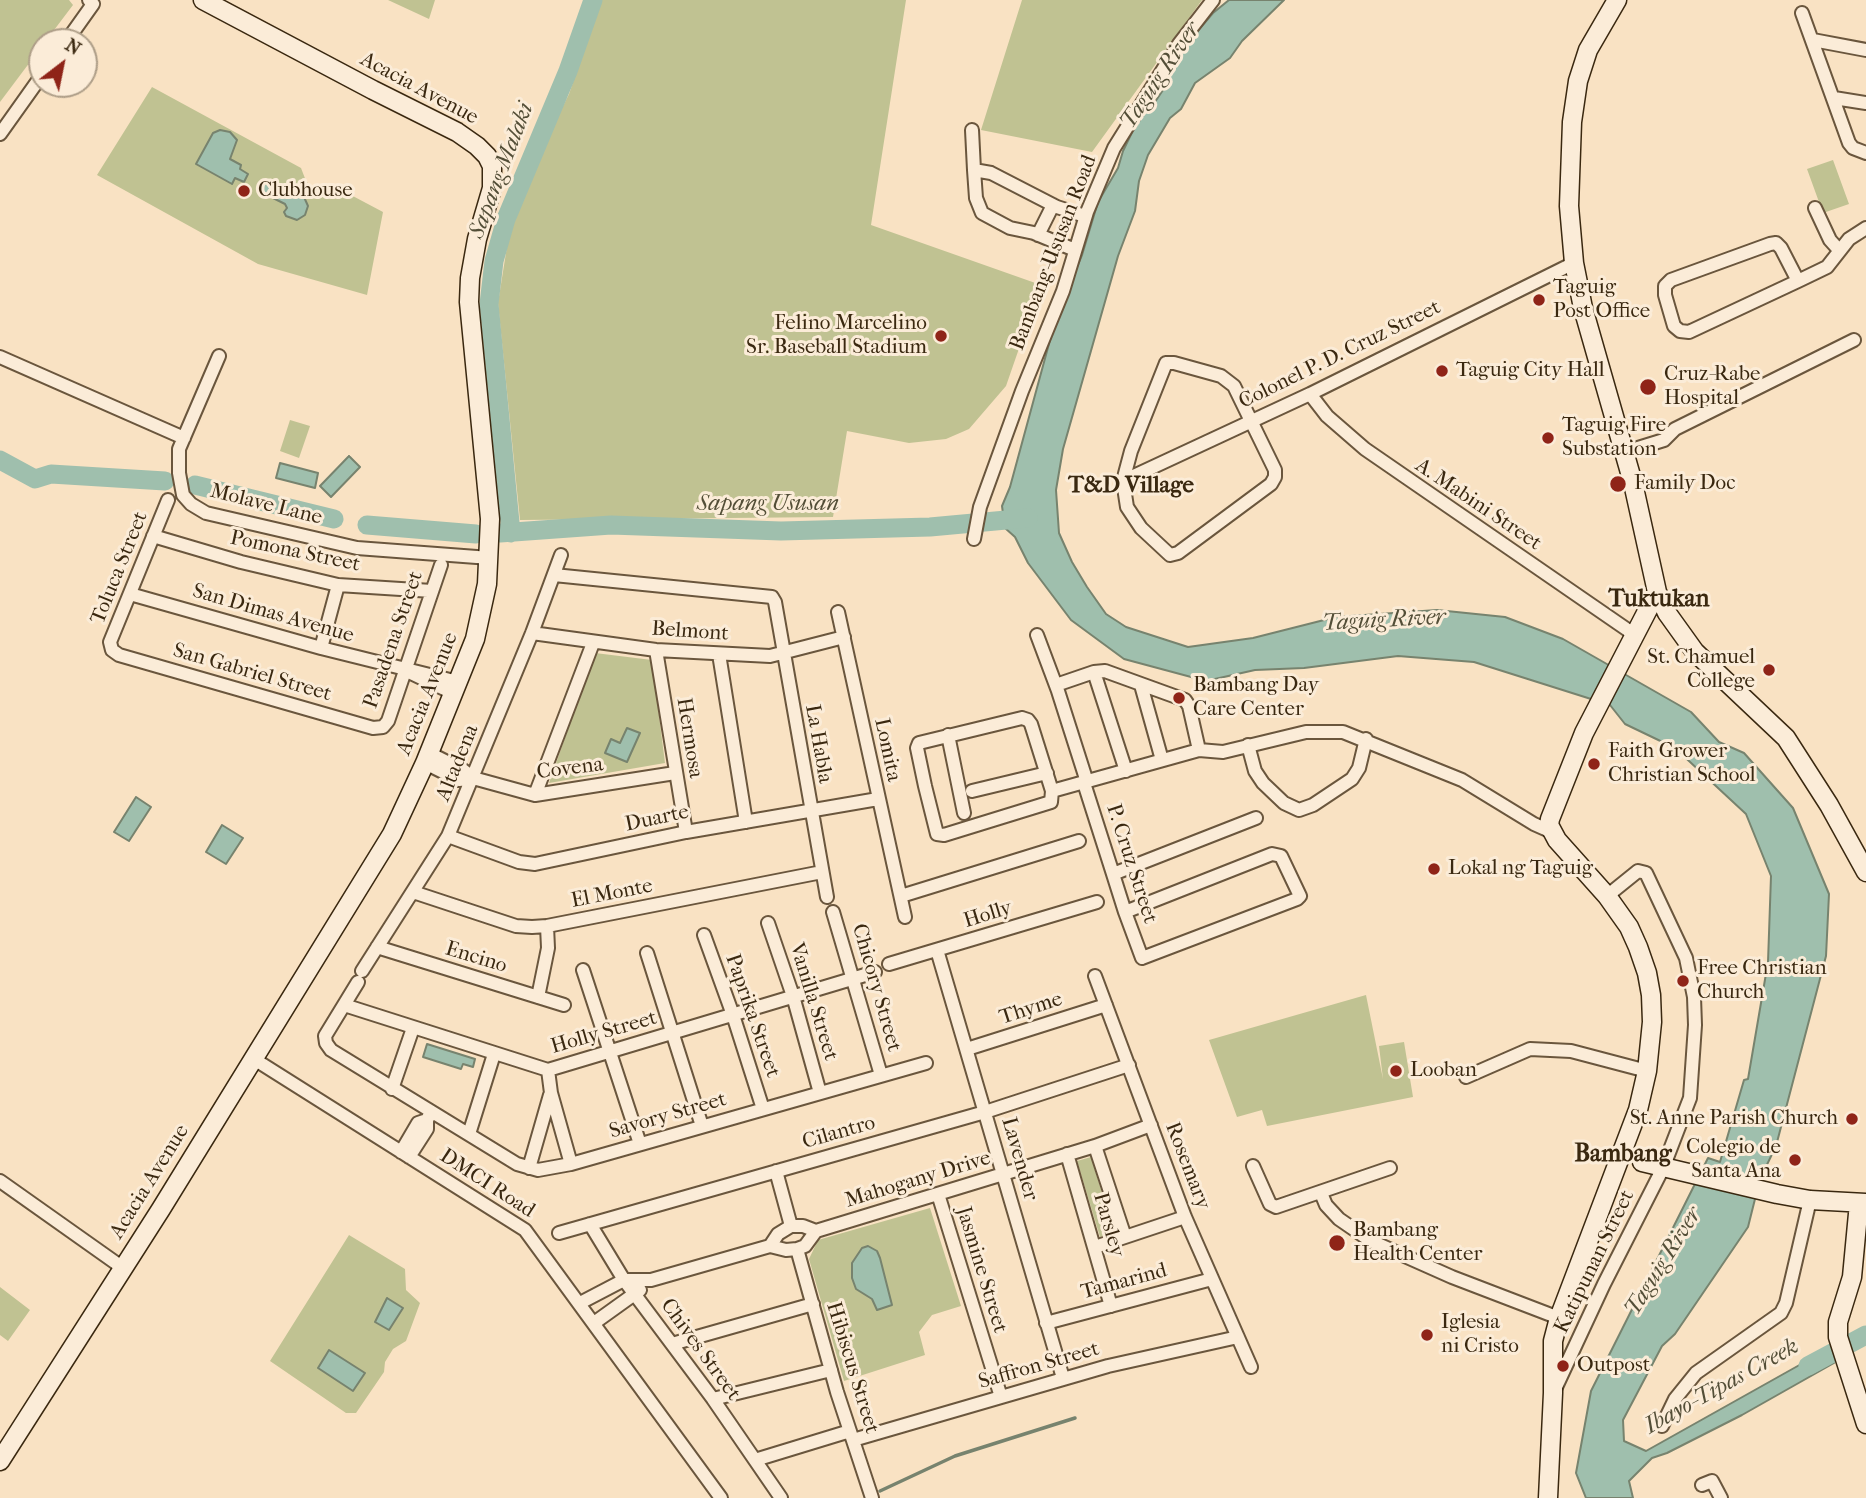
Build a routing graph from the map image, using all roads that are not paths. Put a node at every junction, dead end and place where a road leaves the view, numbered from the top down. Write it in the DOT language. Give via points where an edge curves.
graph roads {
  1 [pos="203,0"];
  2 [pos="1213,0"];
  3 [pos="1617,0"];
  4 [pos="91,2"];
  5 [pos="1802,13"];
  6 [pos="75,28"];
  7 [pos="1812,40"];
  8 [pos="1866,50"];
  9 [pos="28,95"];
  10 [pos="1834,98"];
  11 [pos="1866,103"];
  12 [pos="972,130"];
  13 [pos="0,134"];
  14 [pos="1866,153"];
  15 [pos="974,170"];
  16 [pos="1053,205"];
  17 [pos="1815,208"];
  18 [pos="1085,216"];
  19 [pos="1866,228"];
  20 [pos="1038,235"];
  21 [pos="1075,250"];
  22 [pos="1839,250"];
  23 [pos="1574,263"];
  24 [pos="1798,281"];
  25 [pos="1854,340"];
  26 [pos="219,356"];
  27 [pos="0,357"];
  28 [pos="1310,394"];
  29 [pos="1251,420"];
  30 [pos="184,438"];
  31 [pos="1625,452"];
  32 [pos="1123,481"];
  33 [pos="168,500"];
  34 [pos="975,534"];
  35 [pos="153,536"];
  36 [pos="561,555"];
  37 [pos="489,558"];
  38 [pos="441,565"];
  39 [pos="554,575"];
  40 [pos="338,585"];
  41 [pos="432,591"];
  42 [pos="1657,592"];
  43 [pos="130,594"];
  44 [pos="838,612"];
  45 [pos="532,633"];
  46 [pos="1037,635"];
  47 [pos="1635,635"];
  48 [pos="844,637"];
  49 [pos="593,643"];
  50 [pos="321,648"];
  51 [pos="112,650"];
  52 [pos="656,650"];
  53 [pos="783,653"];
  54 [pos="719,654"];
  55 [pos="406,670"];
  56 [pos="1094,672"];
  57 [pos="1056,685"];
  58 [pos="1141,685"];
  59 [pos="456,688"];
  60 [pos="383,727"];
  61 [pos="948,735"];
  62 [pos="1366,740"];
  63 [pos="1248,745"];
  64 [pos="1199,750"];
  65 [pos="427,758"];
  66 [pos="1163,760"];
  67 [pos="1126,771"];
  68 [pos="675,773"];
  69 [pos="1047,773"];
  70 [pos="472,778"];
  71 [pos="1085,782"];
  72 [pos="972,791"];
  73 [pos="1052,791"];
  74 [pos="535,795"];
  75 [pos="878,799"];
  76 [pos="811,811"];
  77 [pos="964,813"];
  78 [pos="1256,818"];
  79 [pos="746,822"];
  80 [pos="686,832"];
  81 [pos="1552,832"];
  82 [pos="448,836"];
  83 [pos="1079,841"];
  84 [pos="822,872"];
  85 [pos="1866,872"];
  86 [pos="1113,874"];
  87 [pos="413,892"];
  88 [pos="901,896"];
  89 [pos="1607,896"];
  90 [pos="827,897"];
  91 [pos="1097,902"];
  92 [pos="833,912"];
  93 [pos="1125,912"];
  94 [pos="905,917"];
  95 [pos="768,923"];
  96 [pos="547,926"];
  97 [pos="704,935"];
  98 [pos="377,947"];
  99 [pos="937,950"];
  100 [pos="647,953"];
  101 [pos="889,964"];
  102 [pos="583,970"];
  103 [pos="875,972"];
  104 [pos="1095,976"];
  105 [pos="854,978"];
  106 [pos="793,996"];
  107 [pos="538,997"];
  108 [pos="344,1005"];
  109 [pos="564,1005"];
  110 [pos="1106,1005"];
  111 [pos="733,1015"];
  112 [pos="413,1028"];
  113 [pos="673,1034"];
  114 [pos="967,1049"];
  115 [pos="610,1052"];
  116 [pos="494,1054"];
  117 [pos="254,1059"];
  118 [pos="926,1063"];
  119 [pos="1129,1065"];
  120 [pos="548,1070"];
  121 [pos="1647,1071"];
  122 [pos="881,1075"];
  123 [pos="1466,1077"];
  124 [pos="392,1089"];
  125 [pos="551,1093"];
  126 [pos="820,1093"];
  127 [pos="763,1109"];
  128 [pos="985,1112"];
  129 [pos="429,1116"];
  130 [pos="1151,1125"];
  131 [pos="702,1126"];
  132 [pos="469,1134"];
  133 [pos="640,1144"];
  134 [pos="1095,1146"];
  135 [pos="405,1154"];
  136 [pos="1067,1154"];
  137 [pos="1631,1157"];
  138 [pos="571,1164"];
  139 [pos="1253,1166"];
  140 [pos="529,1168"];
  141 [pos="1390,1168"];
  142 [pos="1663,1168"];
  143 [pos="776,1171"];
  144 [pos="1003,1174"];
  145 [pos="0,1181"];
  146 [pos="0,1191"];
  147 [pos="1321,1193"];
  148 [pos="938,1194"];
  149 [pos="1810,1200"];
  150 [pos="1863,1203"];
  151 [pos="1185,1217"];
  152 [pos="590,1224"];
  153 [pos="791,1226"];
  154 [pos="816,1231"];
  155 [pos="559,1233"];
  156 [pos="1125,1237"];
  157 [pos="770,1245"];
  158 [pos="1095,1247"];
  159 [pos="797,1249"];
  160 [pos="121,1271"];
  161 [pos="1212,1279"];
  162 [pos="624,1280"];
  163 [pos="651,1280"];
  164 [pos="635,1295"];
  165 [pos="580,1303"];
  166 [pos="813,1304"];
  167 [pos="1111,1306"];
  168 [pos="1559,1318"];
  169 [pos="594,1323"];
  170 [pos="1046,1323"];
  171 [pos="1238,1337"];
  172 [pos="672,1344"];
  173 [pos="1251,1367"];
  174 [pos="831,1370"];
  175 [pos="1063,1378"];
  176 [pos="1553,1392"];
  177 [pos="1001,1397"];
  178 [pos="713,1399"];
  179 [pos="1866,1424"];
  180 [pos="1662,1426"];
  181 [pos="851,1435"];
  182 [pos="755,1460"];
  183 [pos="0,1461"];
  184 [pos="1702,1485"];
  185 [pos="722,1498"];
  186 [pos="781,1498"];
  187 [pos="872,1498"];
  188 [pos="1548,1498"];
  189 [pos="1721,1498"];
  1 -- 37 [label="main road, Acacia Avenue" via="457,132 487,156 493,176 477,239 469,302 491,519"];
  2 -- 18 [label="street, Bambang-Ususan Road" via="1179,44 1114,148"];
  3 -- 23 [label="main road" via="1588,50 1578,81 1569,206"];
  4 -- 6 [label="street"];
  5 -- 7 [label="street"];
  7 -- 8 [label="street"];
  7 -- 10 [label="street"];
  9 -- 13 [label="street"];
  10 -- 11 [label="street"];
  10 -- 14 [label="street" via="1849,143"];
  12 -- 15 [label="street"];
  15 -- 16 [label="street" via="991,173"];
  15 -- 20 [label="street" via="982,213 1010,228"];
  16 -- 18 [label="street"];
  16 -- 20 [label="street"];
  17 -- 22 [label="street"];
  18 -- 21 [label="street, Bambang-Ususan Road"];
  19 -- 22 [label="street"];
  20 -- 21 [label="street"];
  21 -- 34 [label="street, Bambang-Ususan Road" via="980,507"];
  22 -- 24 [label="street" via="1826,267"];
  23 -- 28 [label="street, Colonel P. D. Cruz Street"];
  23 -- 31 [label="main road"];
  24 -- 24 [label="street" via="1776,243 1671,280 1665,295 1674,326 1689,332"];
  25 -- 31 [label="street" via="1675,429 1664,440"];
  26 -- 30 [label="street, Molave Lane"];
  27 -- 30 [label="street"];
  28 -- 29 [label="street, Colonel P. D. Cruz Street"];
  28 -- 47 [label="street, A. Mabini Street" via="1327,416 1376,457"];
  29 -- 32 [label="street, Colonel P. D. Cruz Street"];
  29 -- 32 [label="street" via="1228,380 1166,363"];
  29 -- 32 [label="street" via="1276,477 1178,553 1170,555 1141,528 1127,507"];
  30 -- 37 [label="street, Molave Lane" via="179,449 183,495 206,513 358,548"];
  31 -- 42 [label="main road"];
  33 -- 35 [label="street, Toluca Street"];
  35 -- 40 [label="street, Pomona Street"];
  35 -- 43 [label="street, Toluca Street"];
  36 -- 39 [label="street, Altadena"];
  37 -- 59 [label="main road, Acacia Avenue" via="481,619"];
  38 -- 41 [label="street, Pasadena Street"];
  39 -- 45 [label="street, Altadena"];
  39 -- 53 [label="street, La Habla" via="772,597"];
  40 -- 41 [label="street, Pomona Street"];
  40 -- 50 [label="street"];
  41 -- 55 [label="street, Pasadena Street"];
  42 -- 47 [label="main road"];
  42 -- 85 [label="main road" via="1695,652 1767,719 1801,759"];
  43 -- 50 [label="street, San Dimas Avenue"];
  43 -- 51 [label="street, Toluca Street" via="110,642"];
  44 -- 48 [label="street, Lomita"];
  45 -- 49 [label="street, Belmont"];
  45 -- 70 [label="street, Altadena"];
  46 -- 57 [label="street, P. Cruz Street"];
  47 -- 81 [label="main road" via="1584,733 1551,810"];
  48 -- 53 [label="street, Belmont"];
  48 -- 75 [label="street, Lomita"];
  49 -- 52 [label="street, Belmont"];
  49 -- 74 [label="street"];
  50 -- 55 [label="street, San Dimas Avenue"];
  51 -- 60 [label="street, San Gabriel Street" via="373,728"];
  52 -- 54 [label="street, Belmont"];
  52 -- 68 [label="street, Hermosa"];
  53 -- 54 [label="street, Belmont"];
  53 -- 76 [label="street, La Habla"];
  54 -- 79 [label="street"];
  55 -- 59 [label="street, San Dimas Avenue"];
  55 -- 60 [label="street, Pasadena Street"];
  56 -- 57 [label="street"];
  56 -- 58 [label="street" via="1105,671"];
  56 -- 67 [label="street"];
  57 -- 71 [label="street, P. Cruz Street"];
  58 -- 64 [label="street" via="1185,700"];
  58 -- 66 [label="street"];
  59 -- 65 [label="main road, Acacia Avenue"];
  61 -- 69 [label="street" via="1025,719 1031,724"];
  61 -- 73 [label="street" via="922,741 918,748 937,834 1048,804"];
  61 -- 77 [label="street"];
  62 -- 63 [label="street" via="1343,732 1306,732"];
  62 -- 63 [label="street" via="1352,779 1299,810 1284,803 1263,782"];
  62 -- 81 [label="street" via="1462,780"];
  63 -- 64 [label="street" via="1223,752"];
  64 -- 66 [label="street"];
  65 -- 70 [label="street, Covena"];
  65 -- 117 [label="main road, Acacia Avenue" via="392,834"];
  66 -- 67 [label="street"];
  67 -- 71 [label="street"];
  68 -- 74 [label="street, Covena"];
  68 -- 80 [label="street, Hermosa"];
  69 -- 72 [label="street"];
  69 -- 73 [label="street"];
  70 -- 74 [label="street, Covena"];
  70 -- 82 [label="street, Altadena"];
  71 -- 73 [label="street"];
  71 -- 86 [label="street, P. Cruz Street"];
  75 -- 76 [label="street, Duarte"];
  75 -- 88 [label="street, Lomita"];
  76 -- 79 [label="street, Duarte"];
  76 -- 84 [label="street, La Habla"];
  78 -- 86 [label="street"];
  79 -- 80 [label="street, Duarte"];
  80 -- 82 [label="street, Duarte" via="536,864"];
  81 -- 89 [label="main road"];
  82 -- 87 [label="street, Altadena"];
  83 -- 88 [label="street"];
  84 -- 90 [label="street, La Habla"];
  84 -- 96 [label="street, El Monte"];
  86 -- 93 [label="street, P. Cruz Street"];
  87 -- 96 [label="street, El Monte" via="516,926"];
  87 -- 98 [label="street, Altadena"];
  88 -- 94 [label="street, Lomita"];
  89 -- 121 [label="main road" via="1629,927 1647,973 1651,1046"];
  89 -- 142 [label="street, Katipunan Street" via="1638,872 1646,873 1686,958 1694,997 1690,1098"];
  91 -- 99 [label="street, Holly"];
  92 -- 105 [label="street, Chicory Street"];
  93 -- 93 [label="street, P. Cruz Street" via="1272,854 1281,856 1300,896 1142,958"];
  95 -- 106 [label="street, Vanilla Street"];
  96 -- 107 [label="street" via="548,948"];
  97 -- 111 [label="street, Paprika Street"];
  98 -- 107 [label="street, Encino"];
  98 -- 108 [label="street, Altadena"];
  99 -- 101 [label="street, Holly"];
  99 -- 114 [label="street, Lavender"];
  100 -- 113 [label="street"];
  102 -- 115 [label="street"];
  103 -- 105 [label="street, Holly Street"];
  104 -- 110 [label="street, Rosemary"];
  105 -- 106 [label="street, Holly Street"];
  105 -- 122 [label="street, Chicory Street"];
  106 -- 111 [label="street, Holly Street"];
  106 -- 126 [label="street, Vanilla Street"];
  107 -- 109 [label="street, Encino"];
  108 -- 112 [label="street, Holly Street"];
  108 -- 124 [label="street, Altadena" via="325,1036 326,1043"];
  110 -- 114 [label="street, Thyme"];
  110 -- 119 [label="street, Rosemary"];
  111 -- 113 [label="street, Holly Street"];
  111 -- 127 [label="street, Paprika Street"];
  112 -- 116 [label="street, Holly Street"];
  112 -- 124 [label="street"];
  113 -- 115 [label="street, Holly Street"];
  113 -- 131 [label="street"];
  114 -- 128 [label="street, Lavender"];
  115 -- 120 [label="street, Holly Street"];
  115 -- 133 [label="street"];
  116 -- 120 [label="street, Holly Street"];
  116 -- 132 [label="street"];
  117 -- 135 [label="street, DMCI Road"];
  117 -- 160 [label="main road, Acacia Avenue"];
  118 -- 122 [label="street, Savory Street"];
  119 -- 128 [label="street, Cilantro"];
  119 -- 130 [label="street, Rosemary"];
  120 -- 125 [label="street"];
  121 -- 123 [label="street" via="1571,1051 1530,1049"];
  121 -- 137 [label="main road"];
  122 -- 126 [label="street, Savory Street"];
  124 -- 129 [label="street"];
  125 -- 138 [label="street"];
  125 -- 140 [label="street"];
  126 -- 127 [label="street, Savory Street"];
  127 -- 131 [label="street, Savory Street"];
  128 -- 143 [label="street, Cilantro"];
  128 -- 144 [label="street, Lavender"];
  129 -- 132 [label="street"];
  129 -- 135 [label="street" via="418,1124"];
  130 -- 134 [label="street, Mahogany Drive"];
  130 -- 151 [label="street, Rosemary"];
  131 -- 133 [label="street, Savory Street"];
  132 -- 140 [label="street"];
  133 -- 138 [label="street, Savory Street"];
  134 -- 136 [label="street, Mahogany Drive"];
  134 -- 156 [label="street"];
  135 -- 165 [label="street, DMCI Road" via="525,1230"];
  136 -- 144 [label="street, Mahogany Drive"];
  136 -- 158 [label="street, Parsley"];
  137 -- 142 [label="main road"];
  137 -- 168 [label="main road"];
  138 -- 140 [label="street, Savory Street"];
  139 -- 147 [label="street" via="1273,1207"];
  141 -- 147 [label="street"];
  142 -- 149 [label="main road"];
  142 -- 176 [label="street, Katipunan Street"];
  143 -- 152 [label="street, Cilantro"];
  143 -- 153 [label="street"];
  144 -- 148 [label="street, Mahogany Drive"];
  144 -- 170 [label="street, Lavender"];
  145 -- 160 [label="street"];
  146 -- 160 [label="street"];
  147 -- 168 [label="street" via="1339,1219 1371,1241"];
  148 -- 154 [label="street, Mahogany Drive"];
  148 -- 177 [label="street, Jasmine Street"];
  149 -- 150 [label="main road"];
  149 -- 180 [label="street" via="1781,1313 1696,1373 1675,1399"];
  150 -- 179 [label="main road" via="1838,1337"];
  151 -- 156 [label="street"];
  151 -- 161 [label="street, Rosemary"];
  152 -- 155 [label="street, Cilantro"];
  152 -- 162 [label="street, Chives Street"];
  153 -- 154 [label="street"];
  153 -- 157 [label="street"];
  154 -- 159 [label="street"];
  156 -- 158 [label="street"];
  157 -- 159 [label="street"];
  157 -- 163 [label="street"];
  158 -- 167 [label="street, Parsley"];
  159 -- 166 [label="street, Hibiscus Street"];
  160 -- 183 [label="main road, Acacia Avenue"];
  161 -- 167 [label="street, Tamarind"];
  161 -- 171 [label="street, Rosemary"];
  162 -- 163 [label="street"];
  162 -- 164 [label="street, Chives Street"];
  162 -- 165 [label="street"];
  163 -- 164 [label="street"];
  164 -- 169 [label="street"];
  164 -- 172 [label="street, Chives Street"];
  165 -- 169 [label="street, DMCI Road"];
  166 -- 172 [label="street"];
  166 -- 174 [label="street, Hibiscus Street"];
  167 -- 170 [label="street, Tamarind"];
  168 -- 176 [label="main road" via="1553,1341"];
  169 -- 185 [label="street, DMCI Road"];
  170 -- 175 [label="street, Lavender"];
  171 -- 173 [label="street, Rosemary"];
  171 -- 175 [label="street, Saffron Street"];
  172 -- 178 [label="street, Chives Street"];
  174 -- 178 [label="street"];
  174 -- 181 [label="street, Hibiscus Street"];
  175 -- 177 [label="street, Saffron Street"];
  176 -- 188 [label="main road"];
  177 -- 181 [label="street, Saffron Street"];
  178 -- 182 [label="street, Chives Street"];
  181 -- 182 [label="street, Saffron Street"];
  181 -- 187 [label="street, Hibiscus Street"];
  182 -- 186 [label="street, Chives Street"];
  184 -- 189 [label="street" via="1712,1481"];
}
